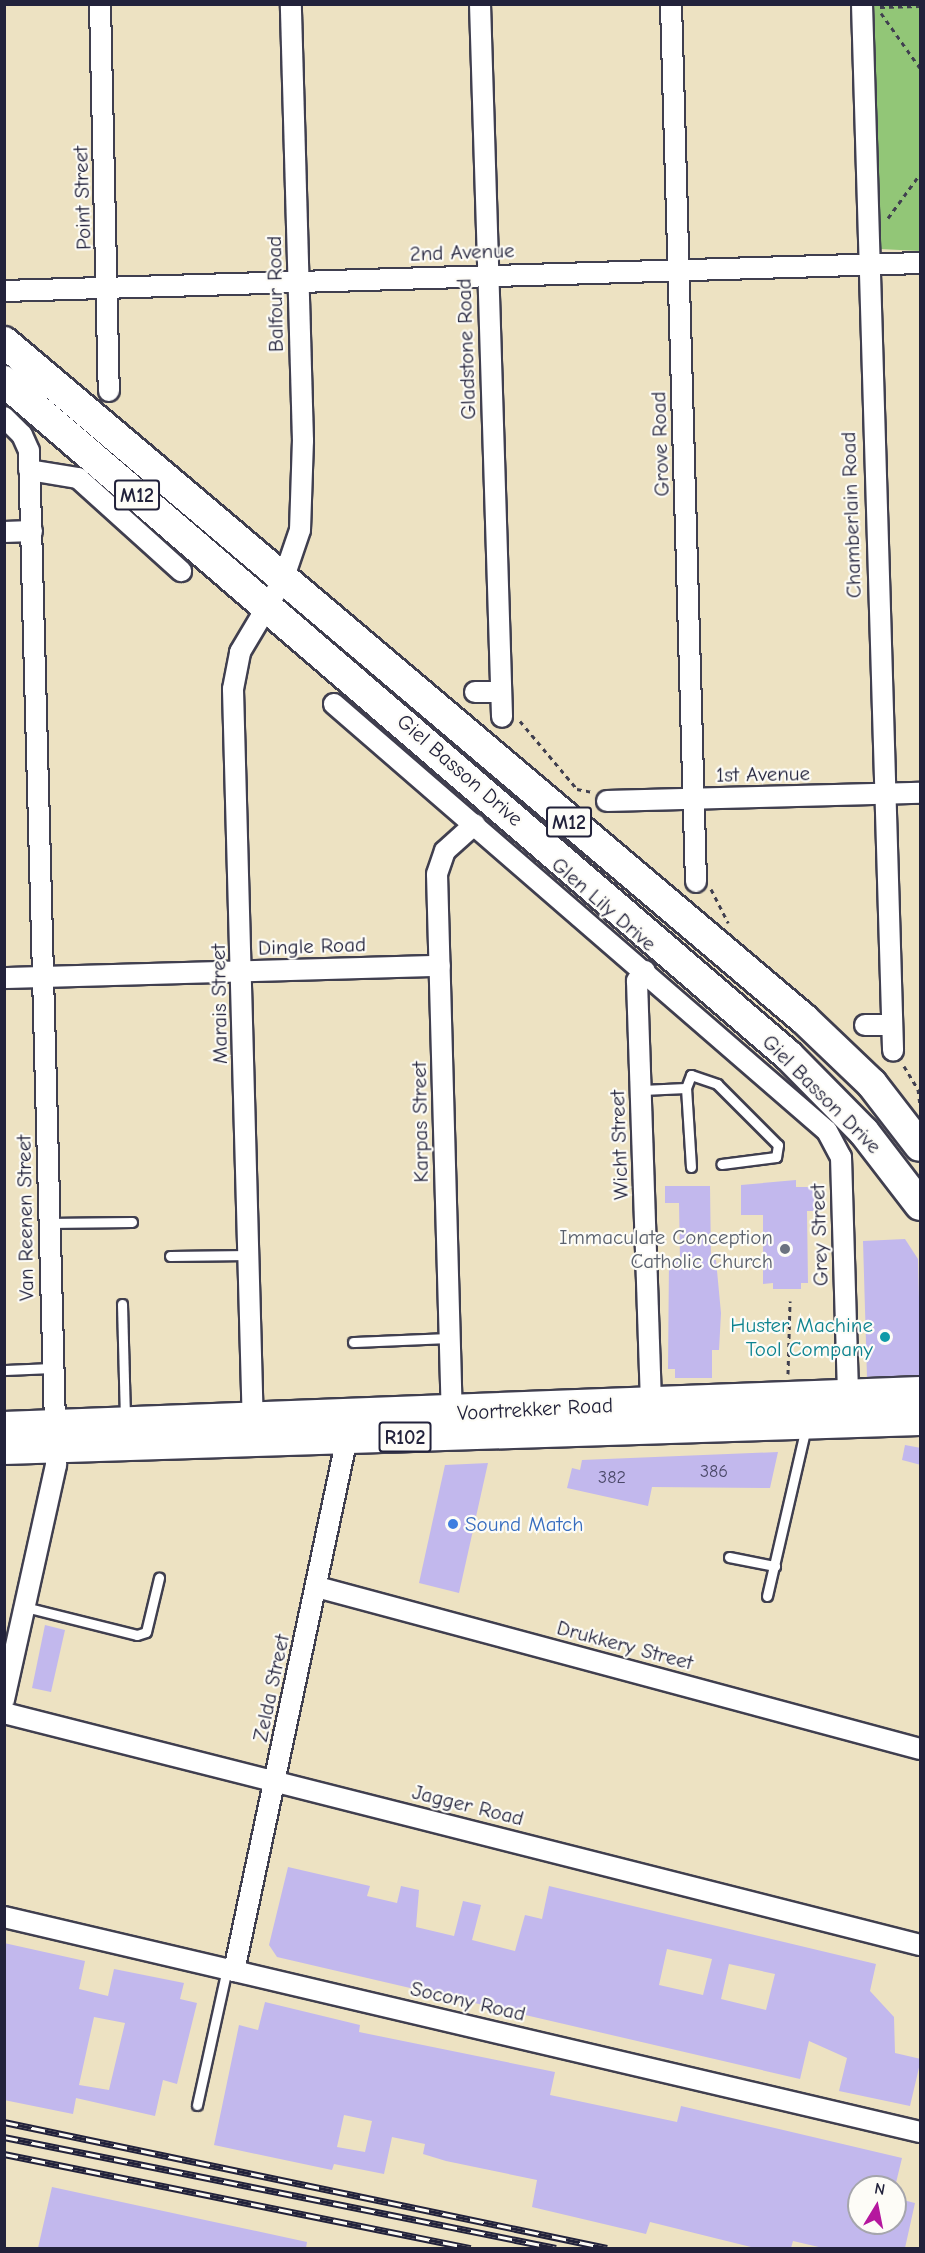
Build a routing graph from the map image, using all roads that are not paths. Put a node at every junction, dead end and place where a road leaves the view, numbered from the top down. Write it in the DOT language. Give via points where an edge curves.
graph roads {
  1 [pos="100,4"];
  2 [pos="291,4"];
  3 [pos="480,4"];
  4 [pos="671,4"];
  5 [pos="869,6"];
  6 [pos="921,263"];
  7 [pos="867,265"];
  8 [pos="678,270"];
  9 [pos="488,275"];
  10 [pos="299,282"];
  11 [pos="108,288"];
  12 [pos="4,291"];
  13 [pos="4,342"];
  14 [pos="4,381"];
  15 [pos="109,391"];
  16 [pos="4,417"];
  17 [pos="29,470"];
  18 [pos="4,531"];
  19 [pos="32,531"];
  20 [pos="181,571"];
  21 [pos="283,580"];
  22 [pos="269,608"];
  23 [pos="475,692"];
  24 [pos="501,692"];
  25 [pos="333,704"];
  26 [pos="509,717"];
  27 [pos="921,793"];
  28 [pos="884,795"];
  29 [pos="603,797"];
  30 [pos="694,799"];
  31 [pos="475,824"];
  32 [pos="701,882"];
  33 [pos="441,966"];
  34 [pos="645,971"];
  35 [pos="242,972"];
  36 [pos="43,977"];
  37 [pos="4,978"];
  38 [pos="865,1025"];
  39 [pos="892,1025"];
  40 [pos="897,1057"];
  41 [pos="686,1088"];
  42 [pos="642,1090"];
  43 [pos="837,1145"];
  44 [pos="921,1146"];
  45 [pos="721,1164"];
  46 [pos="691,1167"];
  47 [pos="921,1205"];
  48 [pos="48,1222"];
  49 [pos="132,1222"];
  50 [pos="249,1255"];
  51 [pos="170,1256"];
  52 [pos="122,1304"];
  53 [pos="450,1338"];
  54 [pos="353,1342"];
  55 [pos="53,1368"];
  56 [pos="4,1370"];
  57 [pos="921,1392"];
  58 [pos="848,1395"];
  59 [pos="651,1417"];
  60 [pos="921,1420"];
  61 [pos="125,1423"];
  62 [pos="452,1424"];
  63 [pos="806,1424"];
  64 [pos="4,1427"];
  65 [pos="349,1427"];
  66 [pos="254,1430"];
  67 [pos="55,1436"];
  68 [pos="4,1449"];
  69 [pos="729,1557"];
  70 [pos="775,1566"];
  71 [pos="159,1578"];
  72 [pos="317,1587"];
  73 [pos="767,1596"];
  74 [pos="25,1606"];
  75 [pos="4,1700"];
  76 [pos="4,1713"];
  77 [pos="921,1749"];
  78 [pos="275,1781"];
  79 [pos="4,1917"];
  80 [pos="921,1945"];
  81 [pos="230,1970"];
  82 [pos="197,2105"];
  83 [pos="921,2132"];
  1 -- 11 [label="street, Point Street"];
  2 -- 10 [label="street, Balfour Road"];
  3 -- 9 [label="street, Gladstone Road"];
  4 -- 8 [label="street, Grove Road"];
  5 -- 7 [label="street, Chamberlain Road"];
  6 -- 7 [label="street, 2nd Avenue"];
  7 -- 8 [label="street, 2nd Avenue"];
  7 -- 28 [label="street, Chamberlain Road"];
  8 -- 9 [label="street, 2nd Avenue"];
  8 -- 30 [label="street, Grove Road"];
  9 -- 10 [label="street, 2nd Avenue"];
  9 -- 24 [label="street, Gladstone Road"];
  10 -- 11 [label="street, 2nd Avenue"];
  10 -- 21 [label="street, Balfour Road" via="303,484 300,530"];
  11 -- 12 [label="street, 2nd Avenue"];
  11 -- 15 [label="street, Point Street"];
  13 -- 21 [label="main road, Giel Basson Drive / M12"];
  14 -- 22 [label="main road, Giel Basson Drive / M12"];
  16 -- 17 [label="street, Van Reenen Street" via="22,435"];
  17 -- 19 [label="street, Van Reenen Street"];
  17 -- 20 [label="street" via="78,478"];
  18 -- 19 [label="street"];
  19 -- 36 [label="street, Van Reenen Street"];
  21 -- 22 [label="street, Marais Street"];
  21 -- 44 [label="main road, Giel Basson Drive / M12" via="804,1019 872,1084"];
  22 -- 35 [label="street, Marais Street" via="240,652 234,676"];
  22 -- 47 [label="main road, Giel Basson Drive / M12" via="788,1055 864,1132"];
  23 -- 24 [label="street"];
  24 -- 26 [label="street, Gladstone Road"];
  25 -- 31 [label="street, Glen Lily Drive"];
  27 -- 28 [label="street, 1st Avenue"];
  28 -- 30 [label="street, 1st Avenue"];
  28 -- 39 [label="street, Chamberlain Road"];
  29 -- 30 [label="street, 1st Avenue"];
  30 -- 32 [label="street, Grove Road"];
  31 -- 33 [label="street, Karpas Street" via="439,860"];
  31 -- 34 [label="street, Glen Lily Drive"];
  33 -- 35 [label="street, Dingle Road"];
  33 -- 53 [label="street, Karpas Street"];
  34 -- 42 [label="street, Wicht Street" via="637,981"];
  34 -- 43 [label="street, Glen Lily Drive"];
  35 -- 36 [label="street, Dingle Road"];
  35 -- 50 [label="street, Marais Street"];
  36 -- 37 [label="street, Dingle Road"];
  36 -- 48 [label="street, Van Reenen Street"];
  38 -- 39 [label="street"];
  39 -- 40 [label="street, Chamberlain Road"];
  41 -- 42 [label="lane"];
  41 -- 45 [label="lane" via="691,1075 706,1077 778,1145 776,1157"];
  41 -- 46 [label="lane"];
  42 -- 59 [label="street, Wicht Street"];
  43 -- 58 [label="street, Grey Street"];
  48 -- 49 [label="lane"];
  48 -- 55 [label="street, Van Reenen Street"];
  50 -- 51 [label="lane"];
  50 -- 66 [label="street, Marais Street"];
  52 -- 61 [label="lane"];
  53 -- 54 [label="lane"];
  53 -- 62 [label="street, Karpas Street"];
  55 -- 56 [label="lane"];
  55 -- 67 [label="street, Van Reenen Street"];
  57 -- 58 [label="main road, Voortrekker Road / R102"];
  58 -- 59 [label="main road, Voortrekker Road / R102"];
  59 -- 62 [label="main road, Voortrekker Road / R102"];
  59 -- 63 [label="main road, Voortrekker Road / R102"];
  60 -- 63 [label="main road, Voortrekker Road / R102"];
  61 -- 66 [label="main road, Voortrekker Road / R102"];
  61 -- 67 [label="main road, Voortrekker Road / R102"];
  62 -- 65 [label="main road, Voortrekker Road / R102"];
  63 -- 70 [label="lane"];
  64 -- 67 [label="main road, Voortrekker Road / R102"];
  65 -- 66 [label="main road, Voortrekker Road / R102"];
  65 -- 72 [label="street, Zelda Street"];
  66 -- 67 [label="main road, Voortrekker Road / R102"];
  67 -- 68 [label="main road, Voortrekker Road / R102"];
  67 -- 74 [label="street, Van Reenen Street" via="56,1465"];
  69 -- 70 [label="lane"];
  70 -- 73 [label="lane"];
  71 -- 74 [label="lane" via="150,1623 138,1635"];
  72 -- 77 [label="street, Drukkery Street"];
  72 -- 78 [label="street, Zelda Street"];
  74 -- 75 [label="street, Van Reenen Street"];
  76 -- 78 [label="street, Jagger Road"];
  78 -- 80 [label="street, Jagger Road"];
  78 -- 81 [label="street, Zelda Street"];
  79 -- 81 [label="street, Socony Road"];
  81 -- 82 [label="lane"];
  81 -- 83 [label="street, Socony Road"];
}
